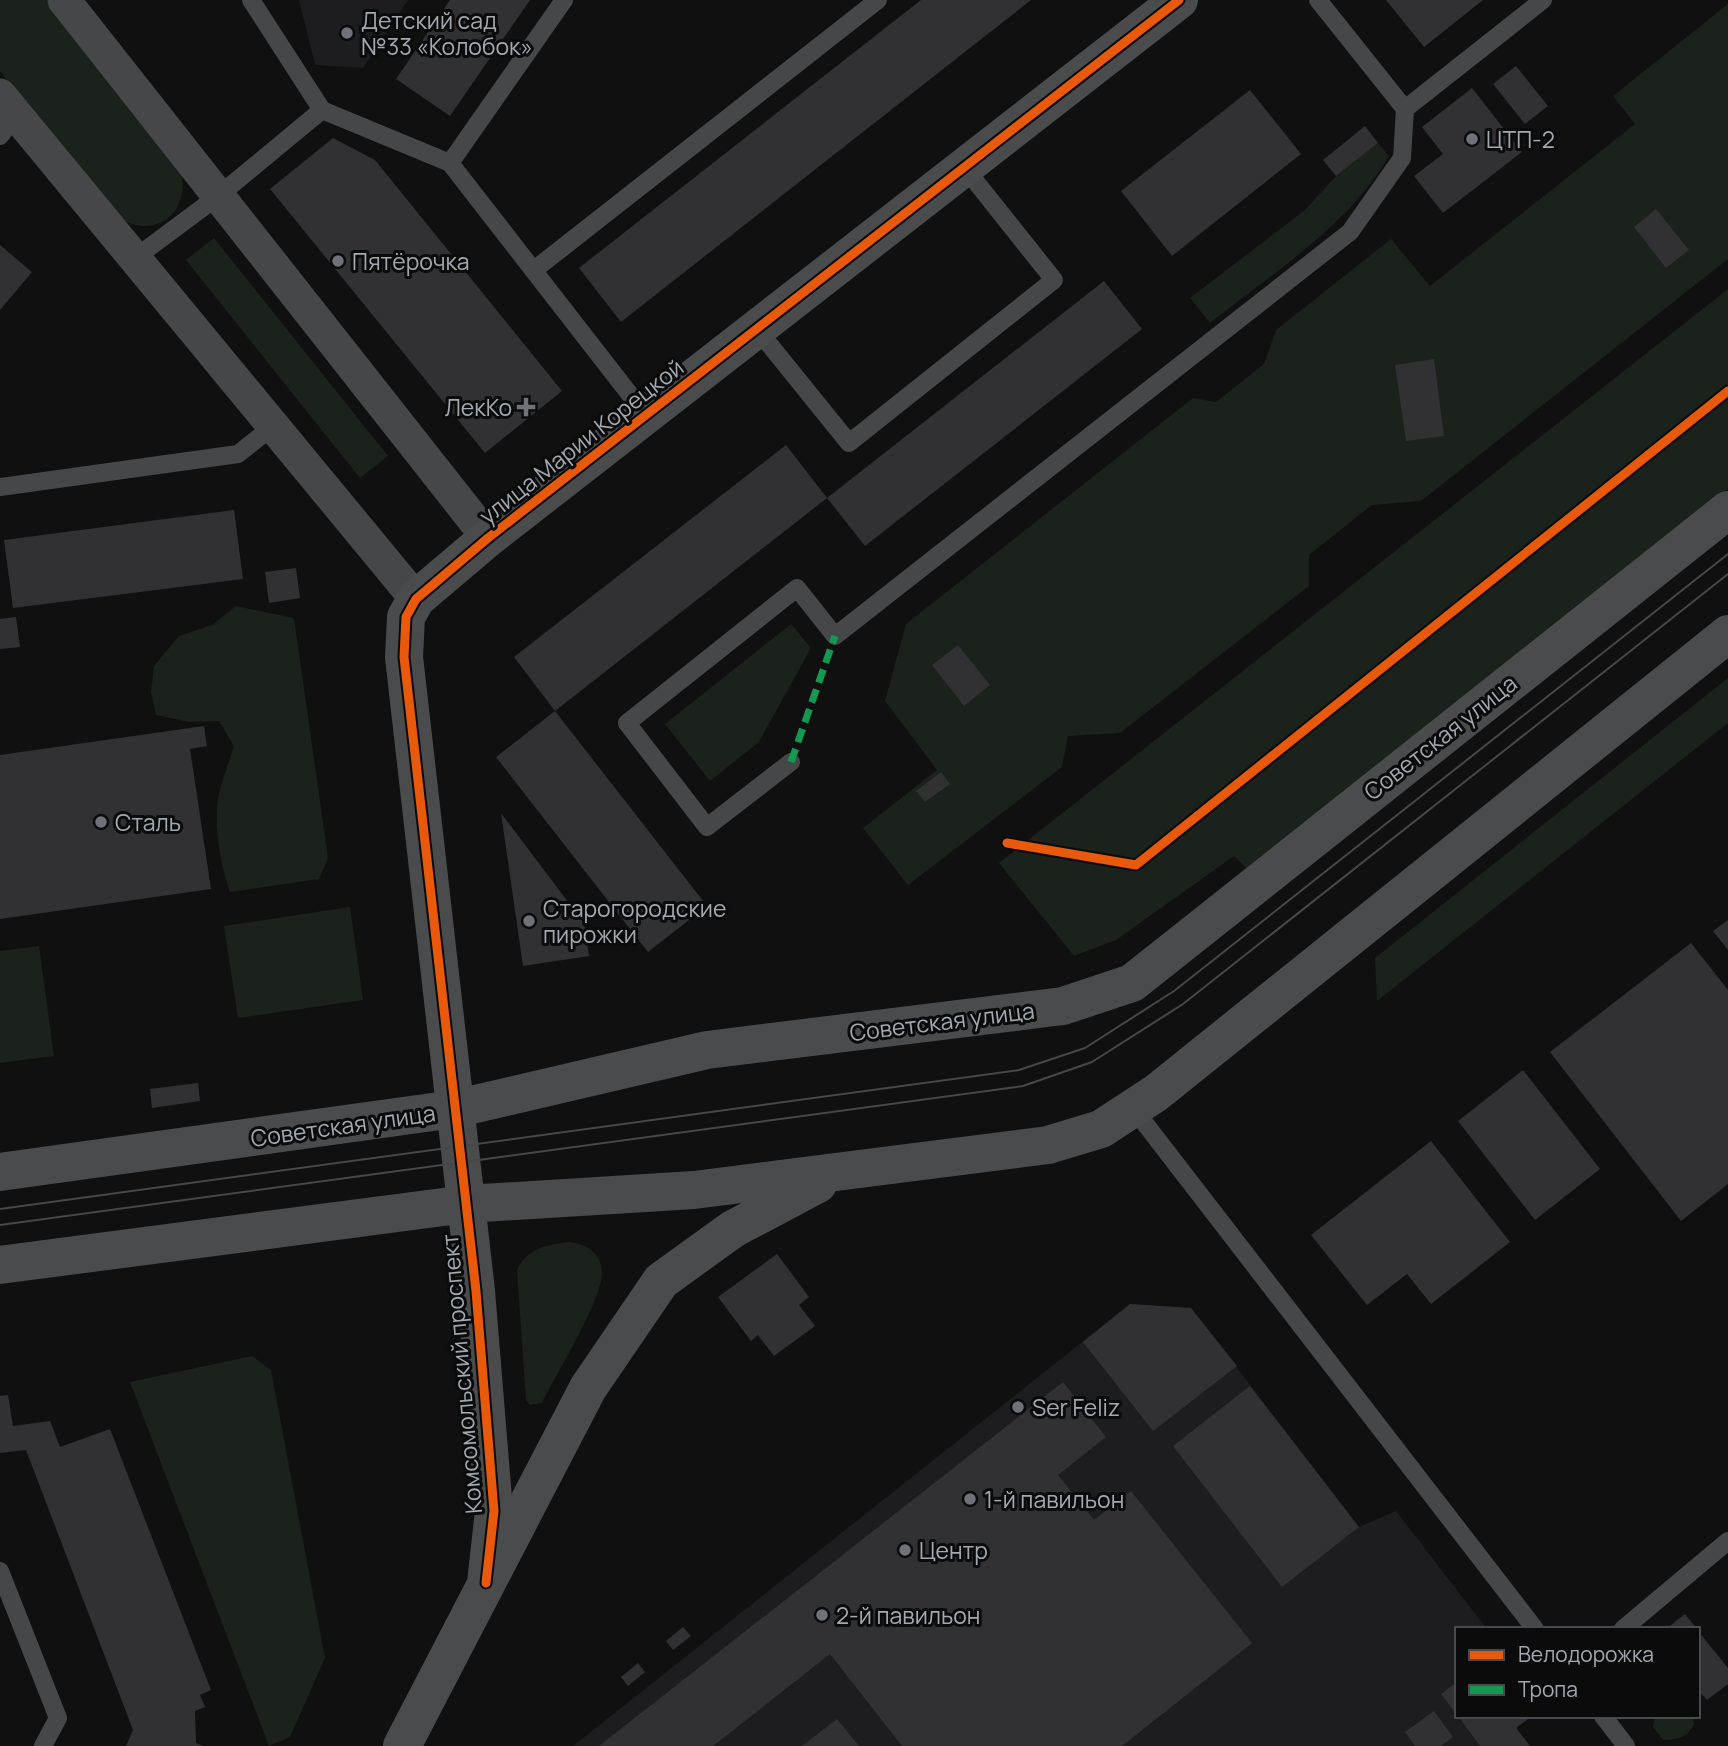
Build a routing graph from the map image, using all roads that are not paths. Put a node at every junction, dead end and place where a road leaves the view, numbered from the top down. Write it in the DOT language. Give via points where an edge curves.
graph roads {
  1 [pos="64,0"];
  2 [pos="251,0"];
  3 [pos="564,0"];
  4 [pos="878,0"];
  5 [pos="1179,0"];
  6 [pos="1318,0"];
  7 [pos="1543,0"];
  8 [pos="1405,109"];
  9 [pos="322,110"];
  10 [pos="5,115"];
  11 [pos="450,163"];
  12 [pos="964,167"];
  13 [pos="217,197"];
  14 [pos="135,258"];
  15 [pos="534,270"];
  16 [pos="756,328"];
  17 [pos="645,414"];
  18 [pos="272,426"];
  19 [pos="0,486"];
  20 [pos="1728,510"];
  21 [pos="488,538"];
  22 [pos="416,600"];
  23 [pos="1728,634"];
  24 [pos="791,762"];
  25 [pos="1133,1108"];
  26 [pos="454,1109"];
  27 [pos="0,1171"];
  28 [pos="842,1171"];
  29 [pos="466,1204"];
  30 [pos="0,1265"];
  31 [pos="1728,1541"];
  32 [pos="0,1571"];
  33 [pos="486,1583"];
  34 [pos="1533,1627"];
  35 [pos="1625,1627"];
  36 [pos="1605,1718"];
  37 [pos="43,1746"];
  38 [pos="402,1746"];
  39 [pos="1626,1746"];
  1 -- 13 [label="street"];
  2 -- 9 [label="lane"];
  3 -- 11 [label="lane"];
  4 -- 15 [label="lane"];
  5 -- 12 [label="main road, улица Марии Корецкой"];
  6 -- 8 [label="lane"];
  7 -- 8 [label="lane"];
  8 -- 24 [label="lane" via="1402,158 1350,232 835,636 797,588 627,723 707,827"];
  9 -- 11 [label="lane"];
  9 -- 13 [label="lane"];
  10 -- 14 [label="street"];
  11 -- 15 [label="lane"];
  12 -- 16 [label="main road, улица Марии Корецкой"];
  12 -- 16 [label="lane" via="1054,280 849,443"];
  13 -- 14 [label="lane"];
  13 -- 21 [label="street"];
  14 -- 18 [label="street"];
  15 -- 17 [label="lane"];
  16 -- 17 [label="main road, улица Марии Корецкой"];
  17 -- 21 [label="main road, улица Марии Корецкой"];
  18 -- 19 [label="lane" via="238,454"];
  18 -- 22 [label="street"];
  20 -- 26 [label="main road, Советская улица" via="1132,983 1063,1006 707,1051"];
  21 -- 22 [label="main road, улица Марии Корецкой"];
  22 -- 26 [label="main road" via="406,617 404,657"];
  23 -- 25 [label="main road"];
  25 -- 28 [label="main road" via="1101,1129 1048,1145"];
  25 -- 34 [label="lane"];
  26 -- 27 [label="main road, Советская улица"];
  26 -- 29 [label="main road, Комсомольский проспект"];
  28 -- 29 [label="main road" via="694,1190"];
  28 -- 33 [label="main road, Комсомольский проспект" via="733,1228 661,1280 588,1388"];
  29 -- 30 [label="main road"];
  29 -- 33 [label="main road, Комсомольский проспект" via="494,1511"];
  31 -- 35 [label="lane"];
  32 -- 37 [label="lane" via="58,1718"];
  33 -- 38 [label="main road, Комсомольский проспект"];
  36 -- 39 [label="lane"];
}
